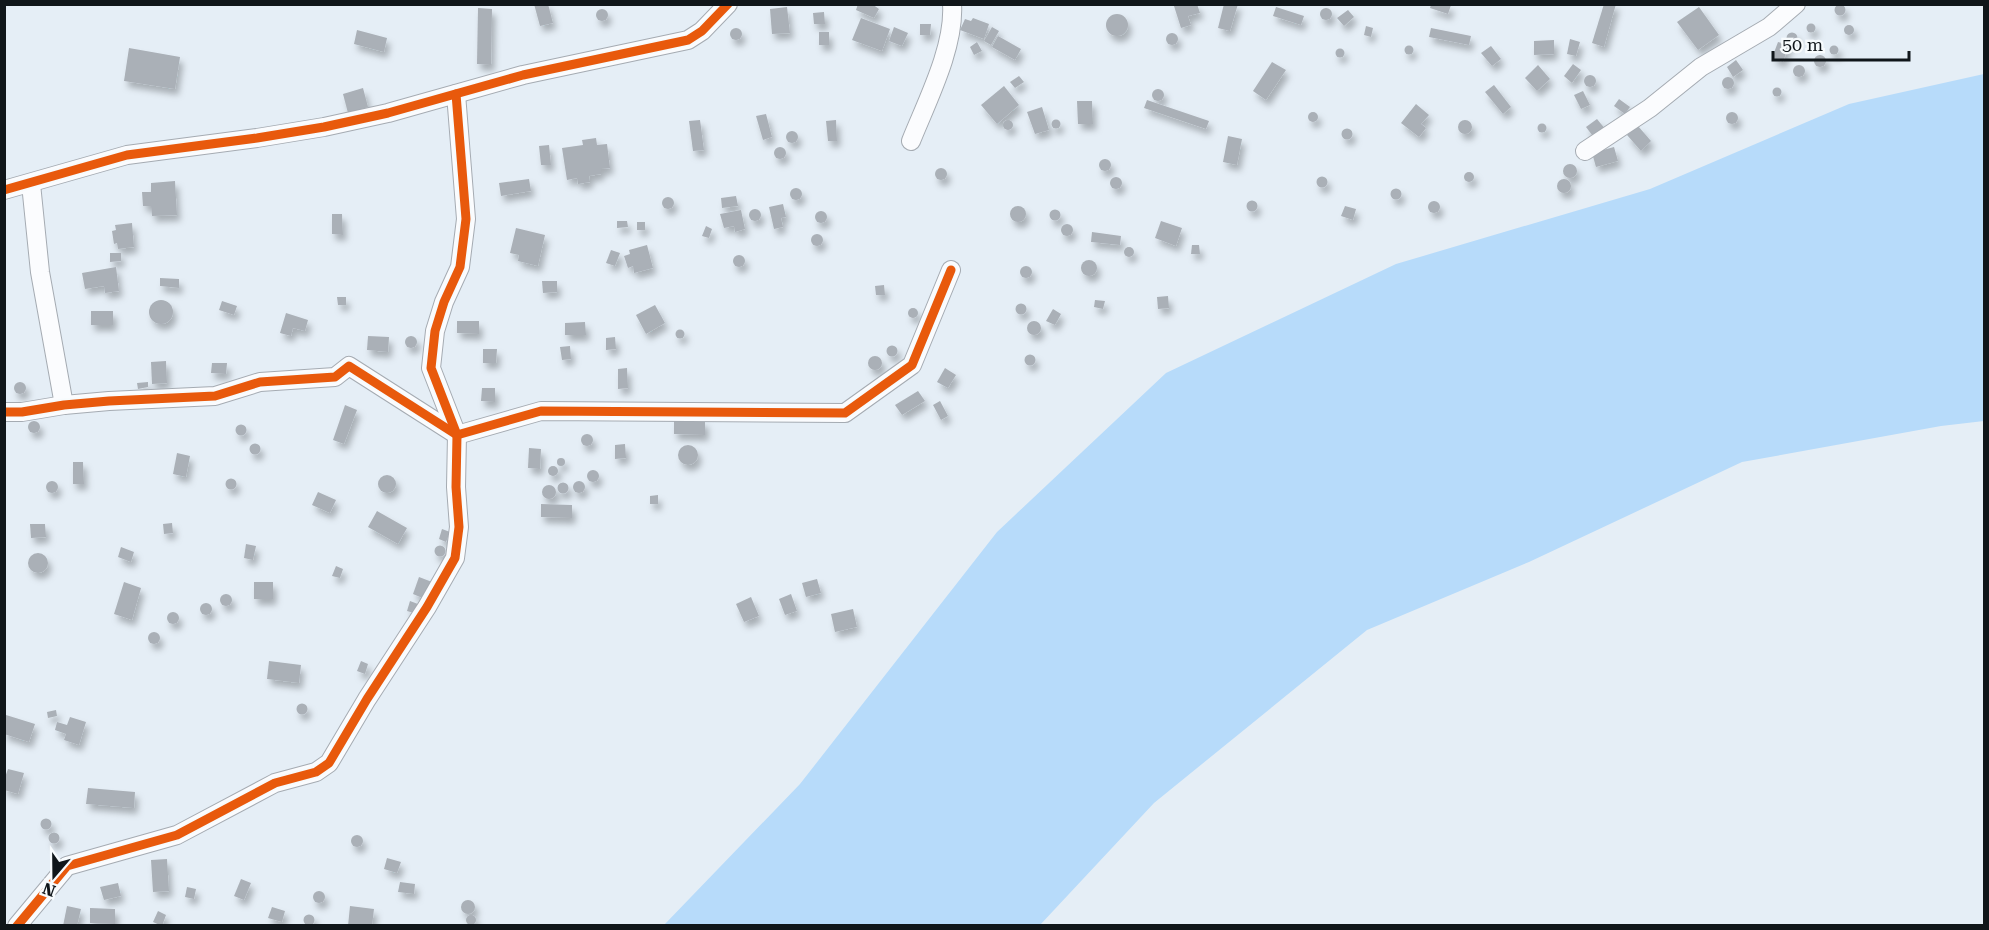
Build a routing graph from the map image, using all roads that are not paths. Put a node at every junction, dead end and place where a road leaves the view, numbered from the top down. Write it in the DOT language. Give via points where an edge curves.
graph roads {
  1 [pos="728,4"];
  2 [pos="952,4"];
  3 [pos="1796,4"];
  4 [pos="456,94"];
  5 [pos="911,141"];
  6 [pos="1585,150"];
  7 [pos="31,184"];
  8 [pos="4,190"];
  9 [pos="951,270"];
  10 [pos="64,405"];
  11 [pos="4,412"];
  12 [pos="457,435"];
  13 [pos="17,926"];
  1 -- 4 [label="street" via="702,31 687,40 523,75"];
  2 -- 5 [label="street" via="948,45"];
  3 -- 6 [label="street" via="1769,27 1701,67 1650,108"];
  4 -- 7 [label="street" via="324,127 127,155 47,176"];
  4 -- 12 [label="street" via="466,219 460,267 435,331 431,368"];
  7 -- 8 [label="street"];
  7 -- 10 [label="street" via="40,272"];
  9 -- 12 [label="street" via="912,365 845,413 541,411"];
  10 -- 11 [label="street"];
  10 -- 12 [label="street" via="215,396 260,382 335,377 349,366"];
  12 -- 13 [label="street" via="459,527 455,558 329,763 316,772 275,783 177,835 67,866"];
}
